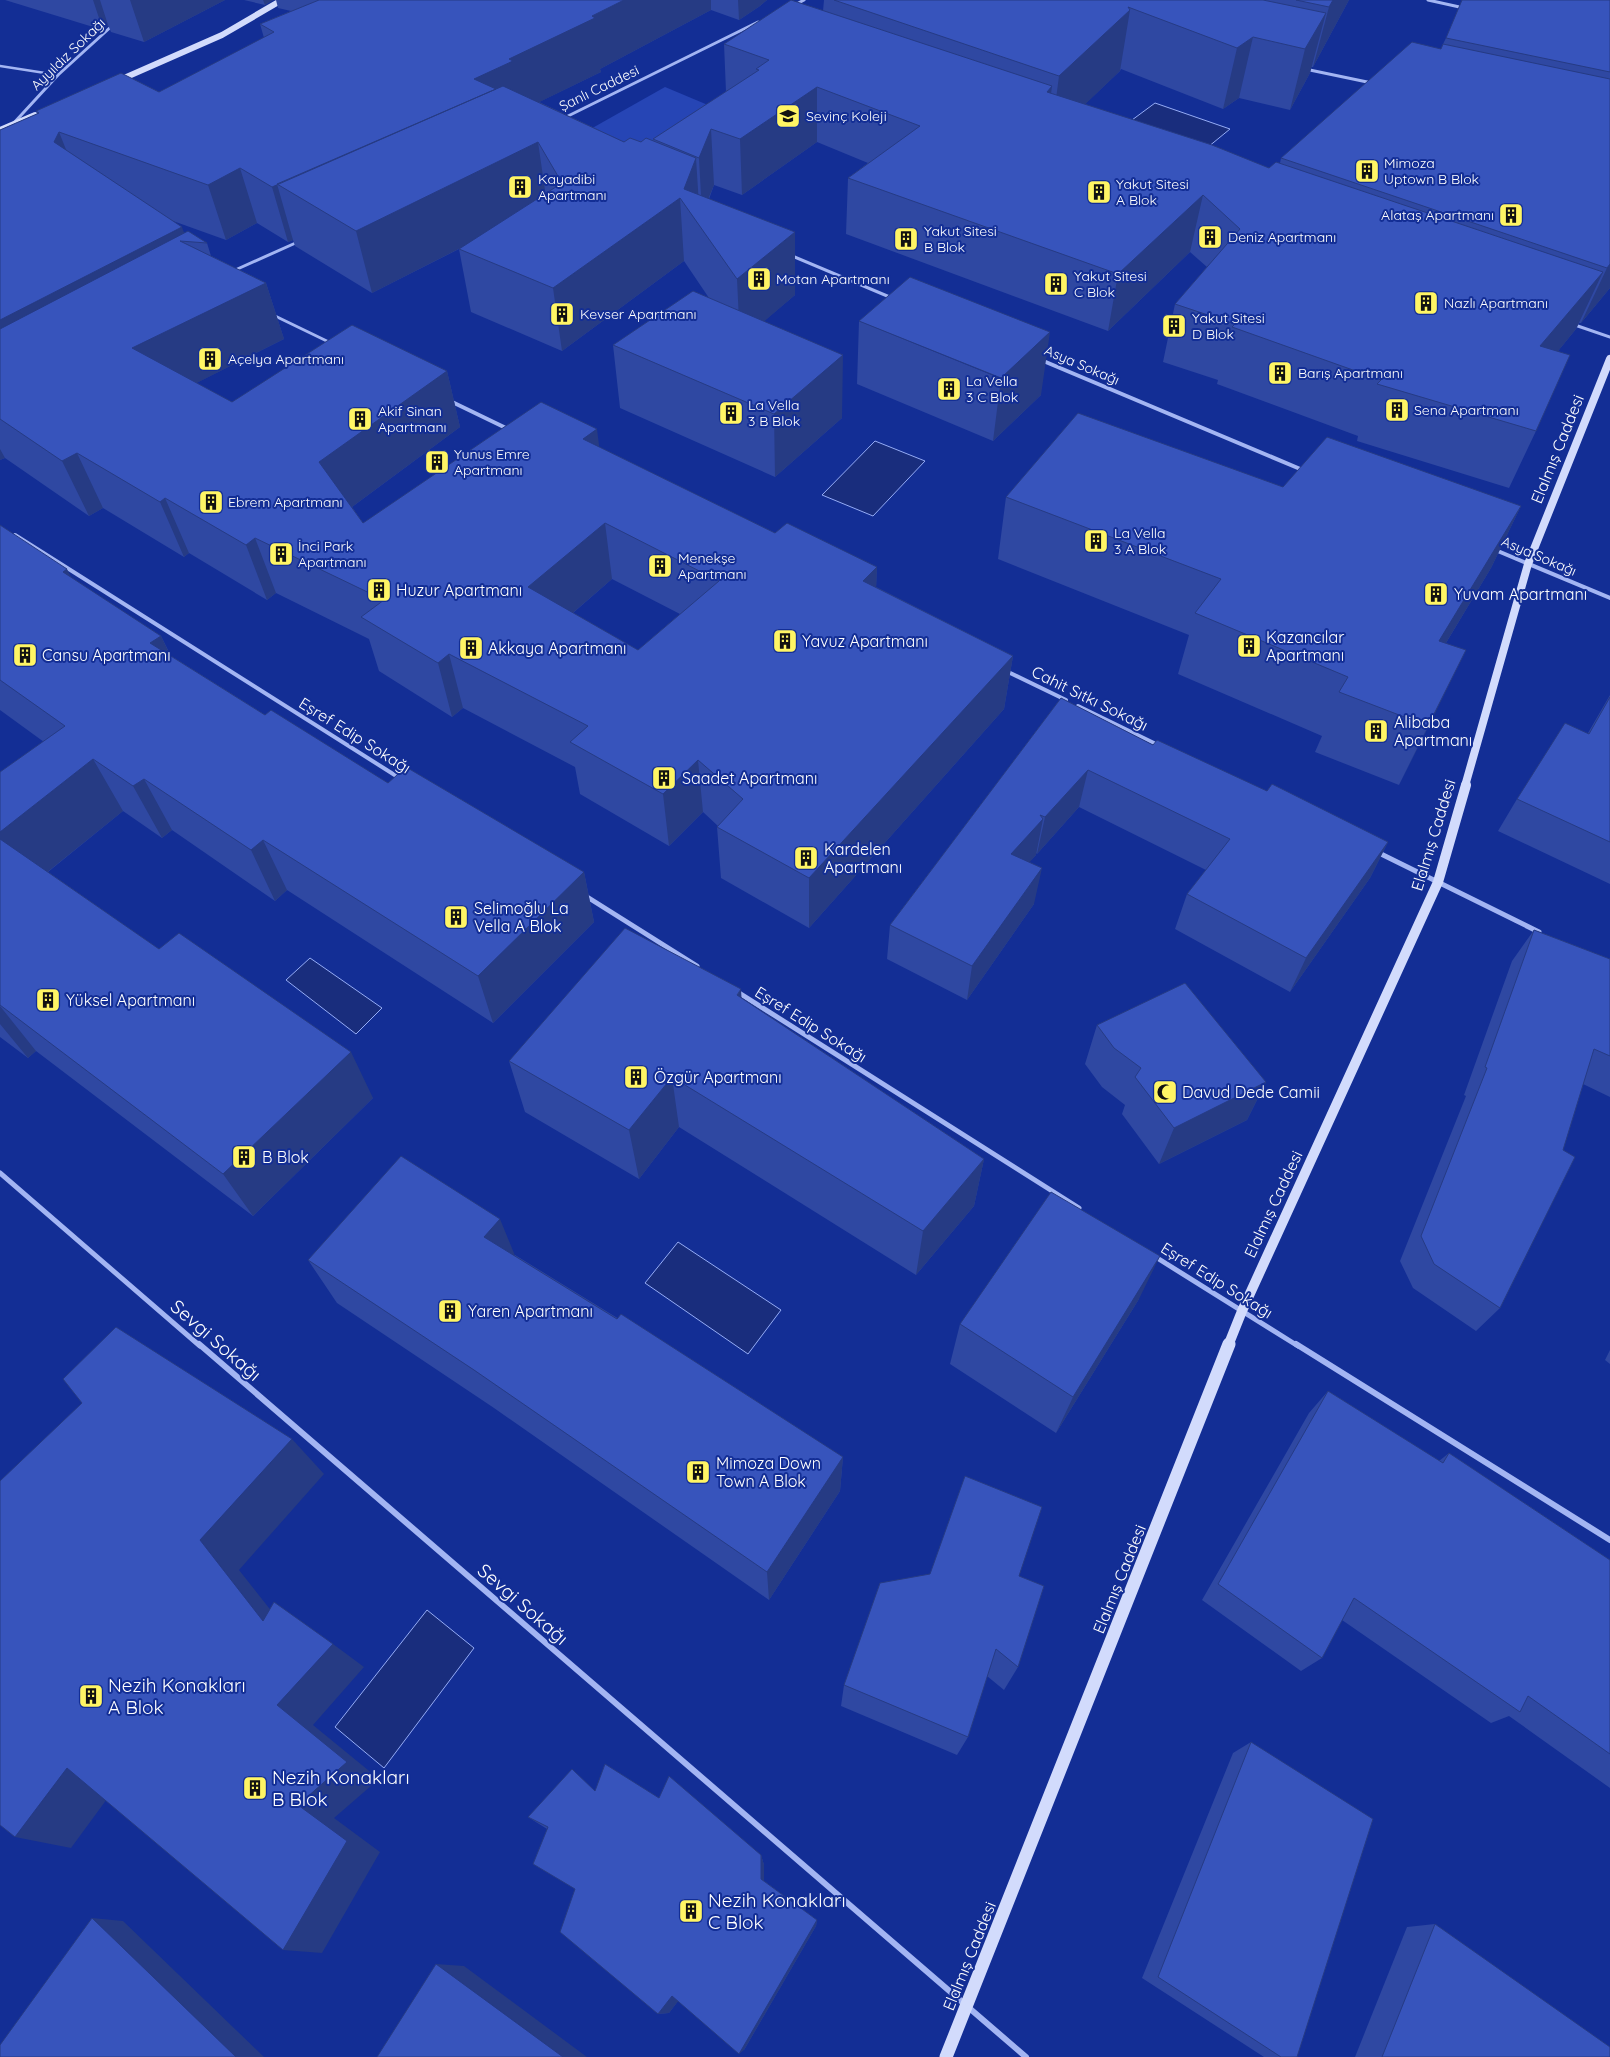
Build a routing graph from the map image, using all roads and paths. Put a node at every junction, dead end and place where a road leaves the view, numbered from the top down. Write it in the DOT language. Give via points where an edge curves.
graph roads {
  1 [pos="282,0"];
  2 [pos="804,0"];
  3 [pos="1428,0"];
  4 [pos="797,5"];
  5 [pos="805,7"];
  6 [pos="788,8"];
  7 [pos="1467,9"];
  8 [pos="120,19"];
  9 [pos="764,20"];
  10 [pos="739,31"];
  11 [pos="748,34"];
  12 [pos="0,66"];
  13 [pos="1296,67"];
  14 [pos="58,75"];
  15 [pos="109,84"];
  16 [pos="1382,85"];
  17 [pos="38,114"];
  18 [pos="562,119"];
  19 [pos="11,125"];
  20 [pos="0,130"];
  21 [pos="305,238"];
  22 [pos="785,252"];
  23 [pos="225,275"];
  24 [pos="895,299"];
  25 [pos="270,314"];
  26 [pos="1563,320"];
  27 [pos="1610,337"];
  28 [pos="342,349"];
  29 [pos="1033,356"];
  30 [pos="1610,359"];
  31 [pos="441,397"];
  32 [pos="513,432"];
  33 [pos="1308,472"];
  34 [pos="8,531"];
  35 [pos="1492,549"];
  36 [pos="1528,564"];
  37 [pos="1610,598"];
  38 [pos="998,668"];
  39 [pos="1169,750"];
  40 [pos="406,782"];
  41 [pos="1375,851"];
  42 [pos="1438,882"];
  43 [pos="575,889"];
  44 [pos="1541,934"];
  45 [pos="701,969"];
  46 [pos="727,985"];
  47 [pos="0,1173"];
  48 [pos="1082,1210"];
  49 [pos="1149,1253"];
  50 [pos="1242,1311"];
  51 [pos="1610,1540"];
  52 [pos="967,2007"];
  53 [pos="946,2057"];
  54 [pos="1026,2057"];
  1 -- 15 [label="street" via="198,48"];
  2 -- 4 [label="street"];
  3 -- 7 [label="street"];
  4 -- 5 [label="street"];
  4 -- 6 [label="street"];
  8 -- 14 [label="street, Ayyıldız Sokağı"];
  9 -- 10 [label="street, Şanlı Caddesi"];
  10 -- 11 [label="street"];
  10 -- 18 [label="street, Şanlı Caddesi"];
  12 -- 14 [label="lane"];
  13 -- 16 [label="street"];
  14 -- 19 [label="street, Ayyıldız Sokağı"];
  17 -- 19 [label="street"];
  19 -- 20 [label="street"];
  21 -- 23 [label="street"];
  22 -- 24 [label="street"];
  25 -- 28 [label="street"];
  26 -- 27 [label="street"];
  29 -- 33 [label="street, Asya Sokağı"];
  30 -- 36 [label="street, Elalmış Caddesi"];
  31 -- 32 [label="street"];
  34 -- 40 [label="street, Eşref Edip Sokağı"];
  35 -- 36 [label="street, Asya Sokağı"];
  36 -- 37 [label="street, Asya Sokağı"];
  36 -- 42 [label="street, Elalmış Caddesi"];
  38 -- 39 [label="street, Cahit Sıtkı Sokağı"];
  41 -- 42 [label="street"];
  42 -- 44 [label="street"];
  42 -- 50 [label="street, Elalmış Caddesi"];
  43 -- 45 [label="street"];
  46 -- 48 [label="street, Eşref Edip Sokağı"];
  47 -- 52 [label="street, Sevgi Sokağı"];
  49 -- 50 [label="street, Eşref Edip Sokağı"];
  50 -- 51 [label="street, Eşref Edip Sokağı"];
  50 -- 52 [label="street, Elalmış Caddesi"];
  52 -- 53 [label="street, Elalmış Caddesi"];
  52 -- 54 [label="street, Sevgi Sokağı"];
}
